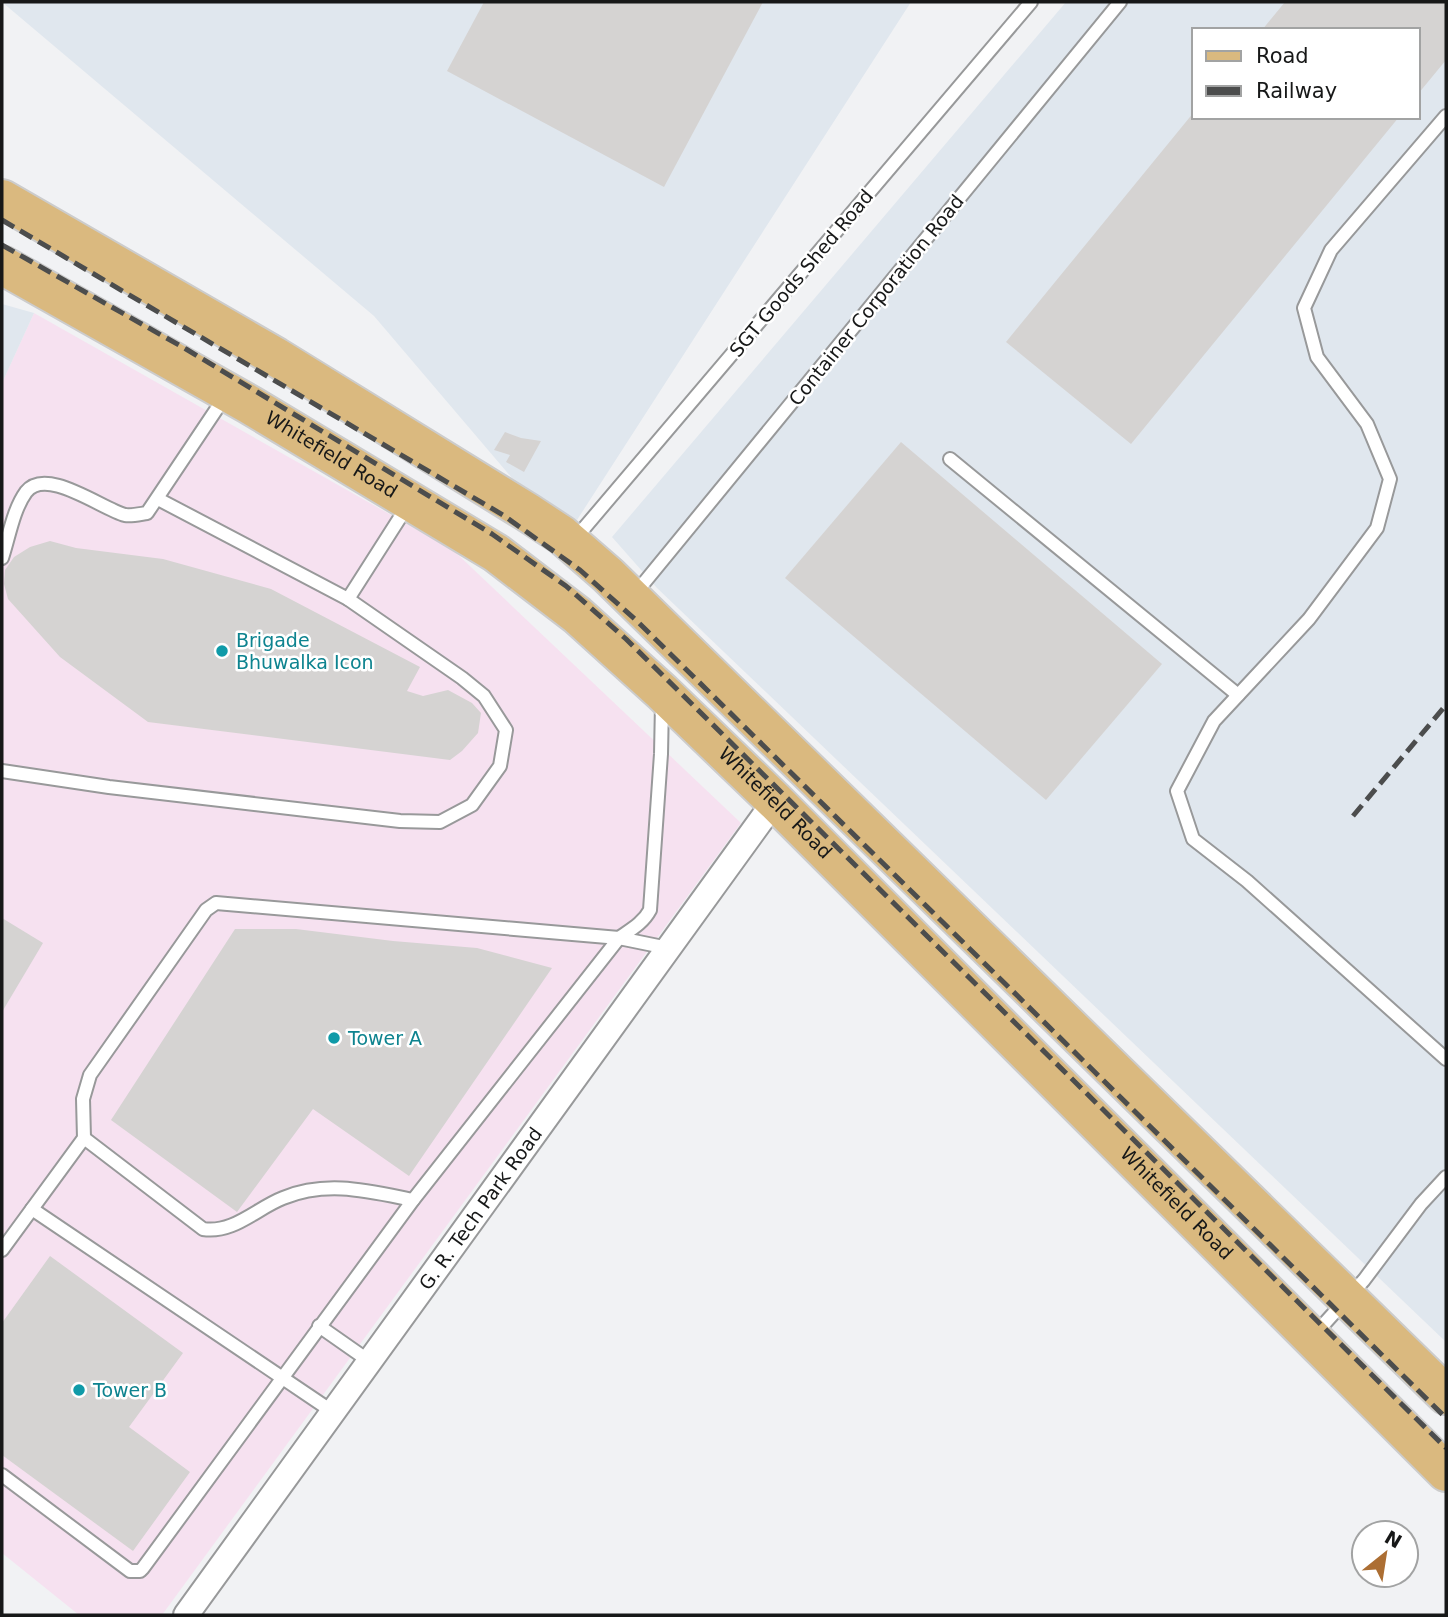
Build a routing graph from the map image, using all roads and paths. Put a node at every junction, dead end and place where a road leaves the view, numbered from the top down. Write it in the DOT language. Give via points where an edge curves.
graph roads {
  1 [pos="1031,2"];
  2 [pos="1120,2"];
  3 [pos="1446,116"];
  4 [pos="2,198"];
  5 [pos="2,265"];
  6 [pos="227,393"];
  7 [pos="950,459"];
  8 [pos="158,499"];
  9 [pos="410,501"];
  10 [pos="572,543"];
  11 [pos="2,558"];
  12 [pos="631,598"];
  13 [pos="348,599"];
  14 [pos="662,692"];
  15 [pos="1238,695"];
  16 [pos="2,771"];
  17 [pos="775,801"];
  18 [pos="619,937"];
  19 [pos="668,947"];
  20 [pos="1446,1059"];
  21 [pos="84,1138"];
  22 [pos="1446,1177"];
  23 [pos="412,1200"];
  24 [pos="32,1209"];
  25 [pos="2,1250"];
  26 [pos="1347,1297"];
  27 [pos="319,1326"];
  28 [pos="1311,1338"];
  29 [pos="369,1361"];
  30 [pos="282,1377"];
  31 [pos="1446,1395"];
  32 [pos="333,1412"];
  33 [pos="1446,1472"];
  34 [pos="2,1475"];
  35 [pos="186,1615"];
  1 -- 10 [label="lane, SGT Goods Shed Road"];
  2 -- 12 [label="lane, Container Corporation Road"];
  3 -- 15 [label="lane" via="1331,250 1304,308 1317,357 1367,424 1390,479 1377,528 1309,619"];
  4 -- 10 [label="main road" via="276,357"];
  5 -- 6 [label="main road, Whitefield Road"];
  6 -- 8 [label="lane"];
  6 -- 9 [label="main road, Whitefield Road"];
  7 -- 15 [label="lane"];
  8 -- 11 [label="lane" via="147,513 127,515 57,484 39,485 21,500"];
  8 -- 13 [label="lane"];
  9 -- 13 [label="lane"];
  9 -- 14 [label="main road, Whitefield Road" via="529,576"];
  10 -- 12 [label="main road"];
  12 -- 26 [label="main road"];
  13 -- 16 [label="lane" via="484,695 506,730 500,766 472,805 440,822 109,788"];
  14 -- 17 [label="main road, Whitefield Road"];
  14 -- 18 [label="lane" via="650,910 639,925"];
  15 -- 20 [label="lane" via="1214,721 1177,791 1194,839"];
  17 -- 19 [label="street, G. R. Tech Park Road"];
  17 -- 28 [label="main road, Whitefield Road"];
  18 -- 19 [label="lane"];
  18 -- 21 [label="lane" via="216,903 206,910 90,1075 83,1099"];
  18 -- 23 [label="lane"];
  19 -- 29 [label="street, G. R. Tech Park Road"];
  21 -- 23 [label="lane" via="203,1229 226,1228 282,1198 320,1188 361,1189"];
  21 -- 24 [label="lane"];
  22 -- 26 [label="lane"];
  23 -- 27 [label="lane"];
  24 -- 25 [label="lane"];
  24 -- 30 [label="lane"];
  26 -- 28 [label="lane"];
  26 -- 31 [label="main road"];
  27 -- 29 [label="lane"];
  27 -- 30 [label="lane"];
  28 -- 33 [label="main road, Whitefield Road"];
  29 -- 32 [label="street, G. R. Tech Park Road"];
  30 -- 32 [label="lane"];
  30 -- 34 [label="lane" via="140,1571 130,1571"];
  32 -- 35 [label="street, G. R. Tech Park Road"];
}
